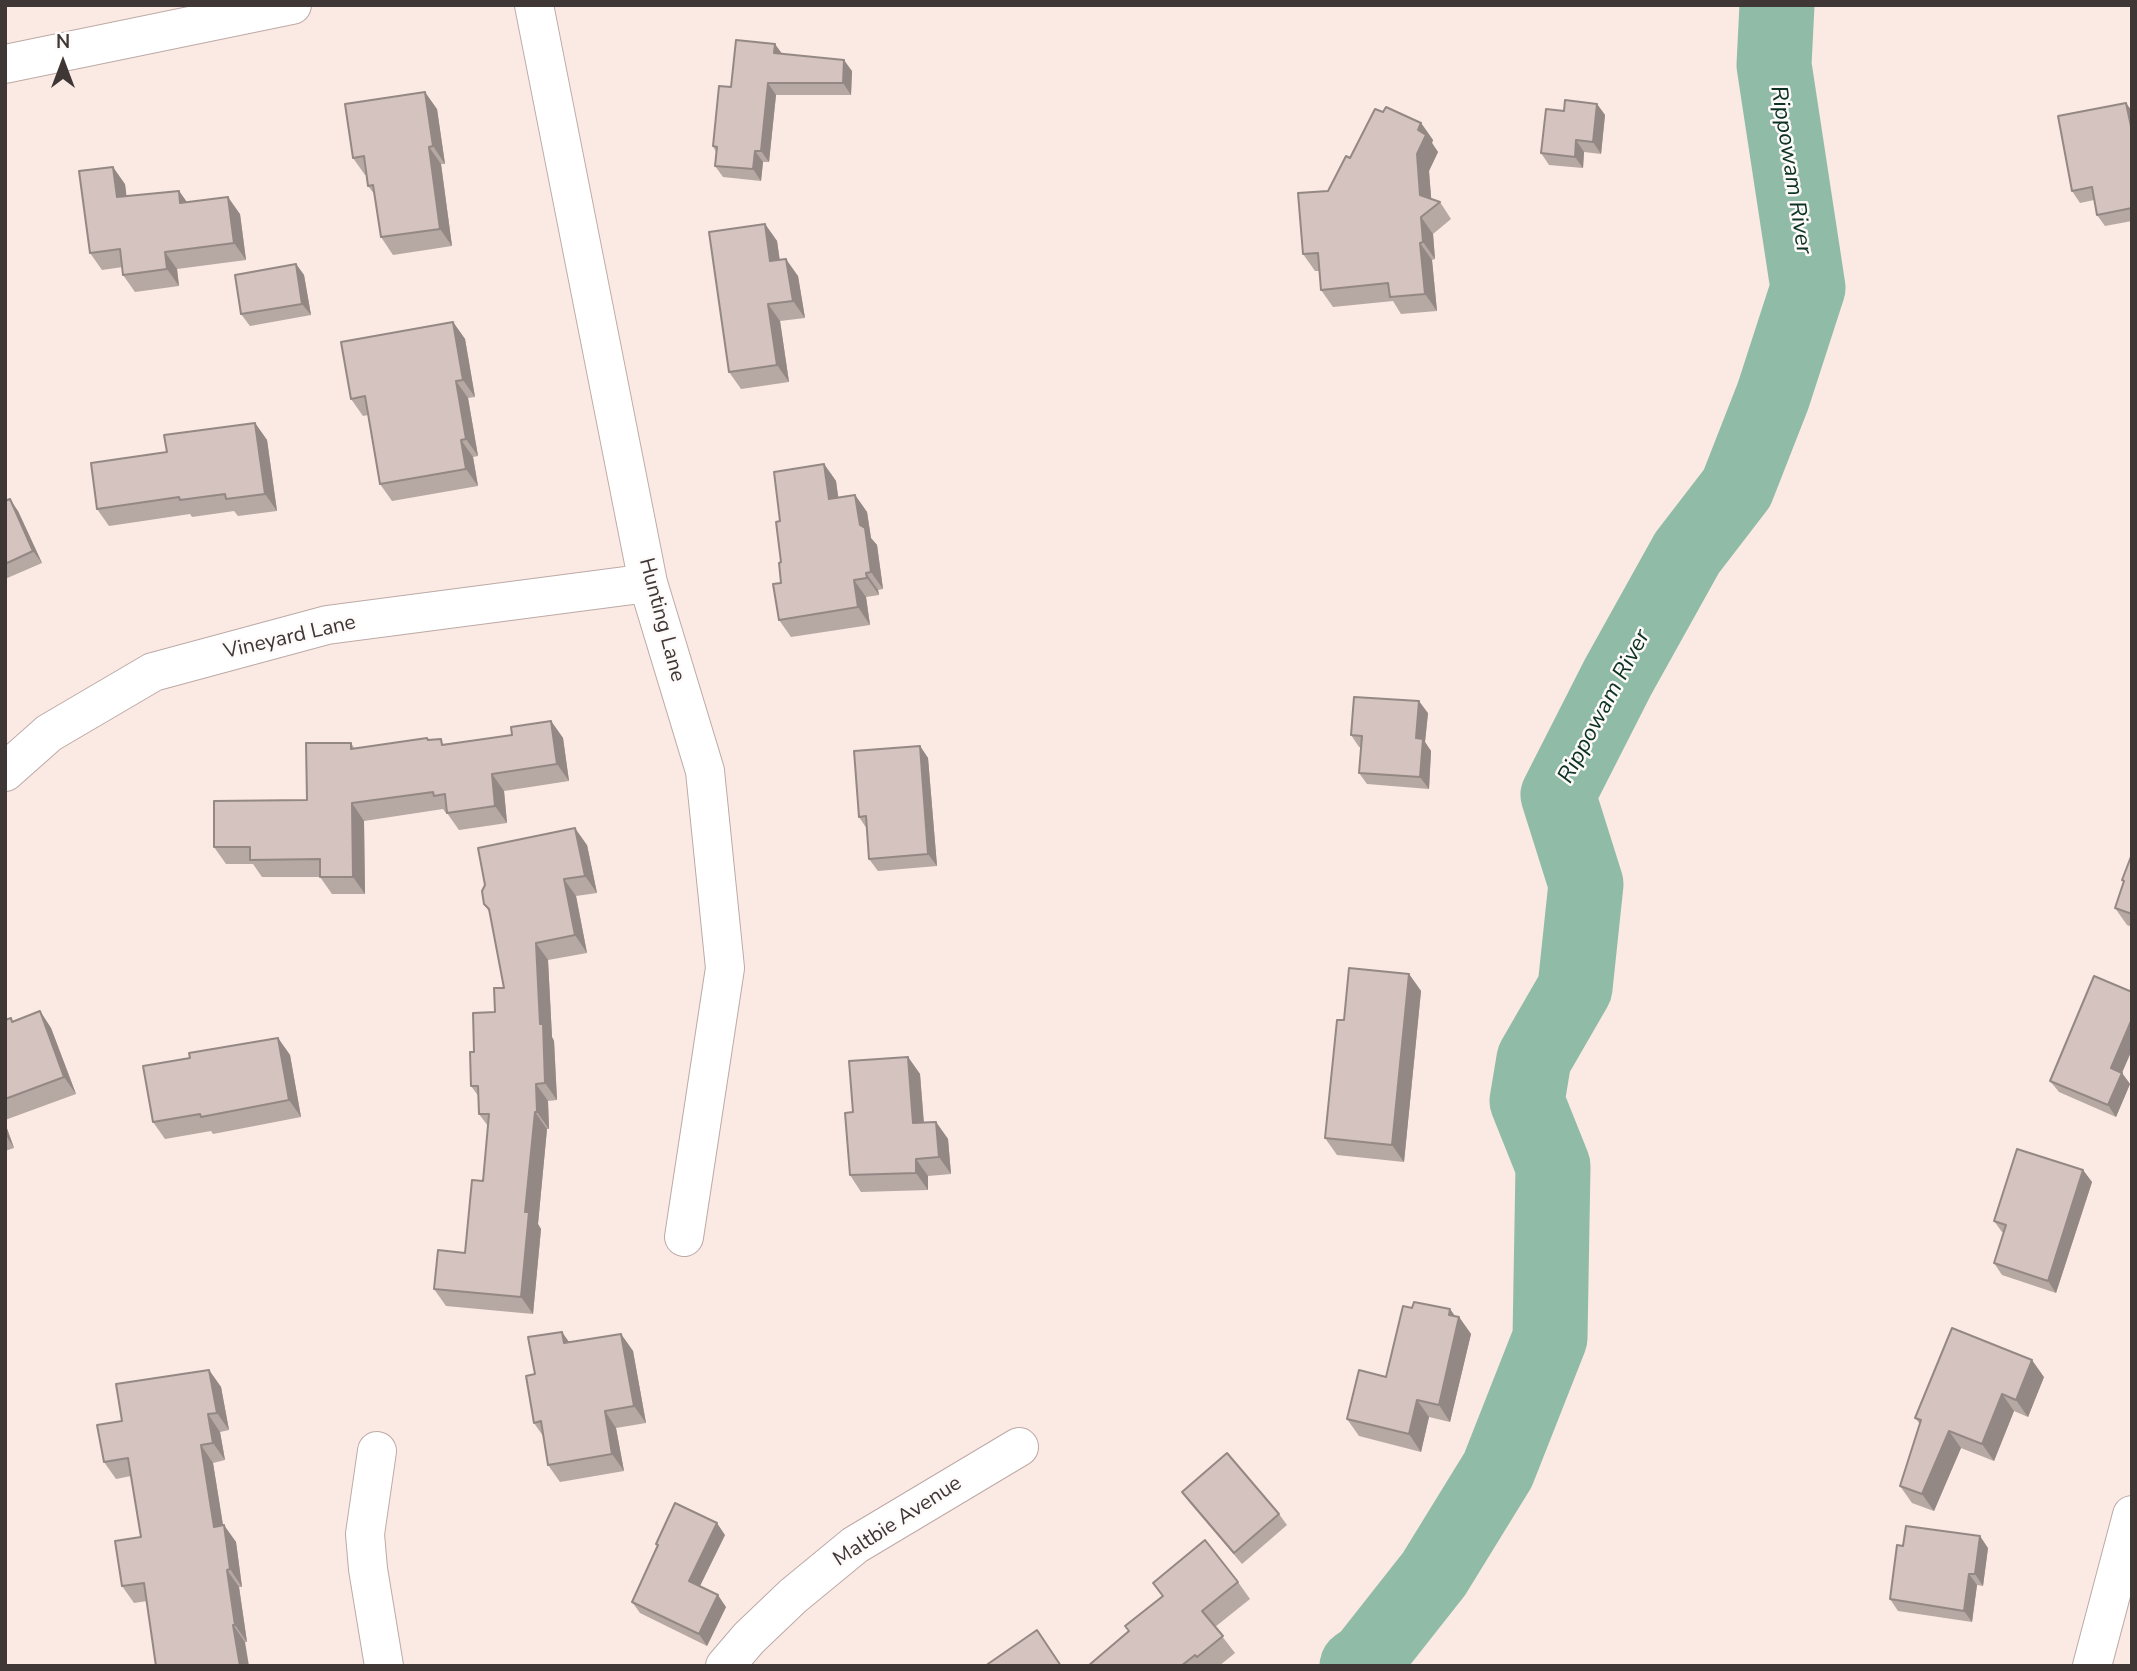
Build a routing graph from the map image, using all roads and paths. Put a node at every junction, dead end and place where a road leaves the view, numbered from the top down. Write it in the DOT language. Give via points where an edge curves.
graph roads {
  1 [pos="292,5"];
  2 [pos="534,5"];
  3 [pos="5,64"];
  4 [pos="648,583"];
  5 [pos="5,772"];
  6 [pos="684,1237"];
  7 [pos="1019,1447"];
  8 [pos="377,1451"];
  9 [pos="2132,1515"];
  10 [pos="384,1666"];
  11 [pos="725,1666"];
  12 [pos="2092,1666"];
  1 -- 3 [label="street"];
  2 -- 4 [label="street, Hunting Lane"];
  4 -- 5 [label="street, Vineyard Lane" via="327,625 153,672 49,733"];
  4 -- 6 [label="street, Hunting Lane" via="705,771 725,968"];
  7 -- 11 [label="street, Maltbie Avenue" via="855,1545 793,1595"];
  8 -- 10 [label="street" via="365,1534"];
  9 -- 12 [label="street"];
}
